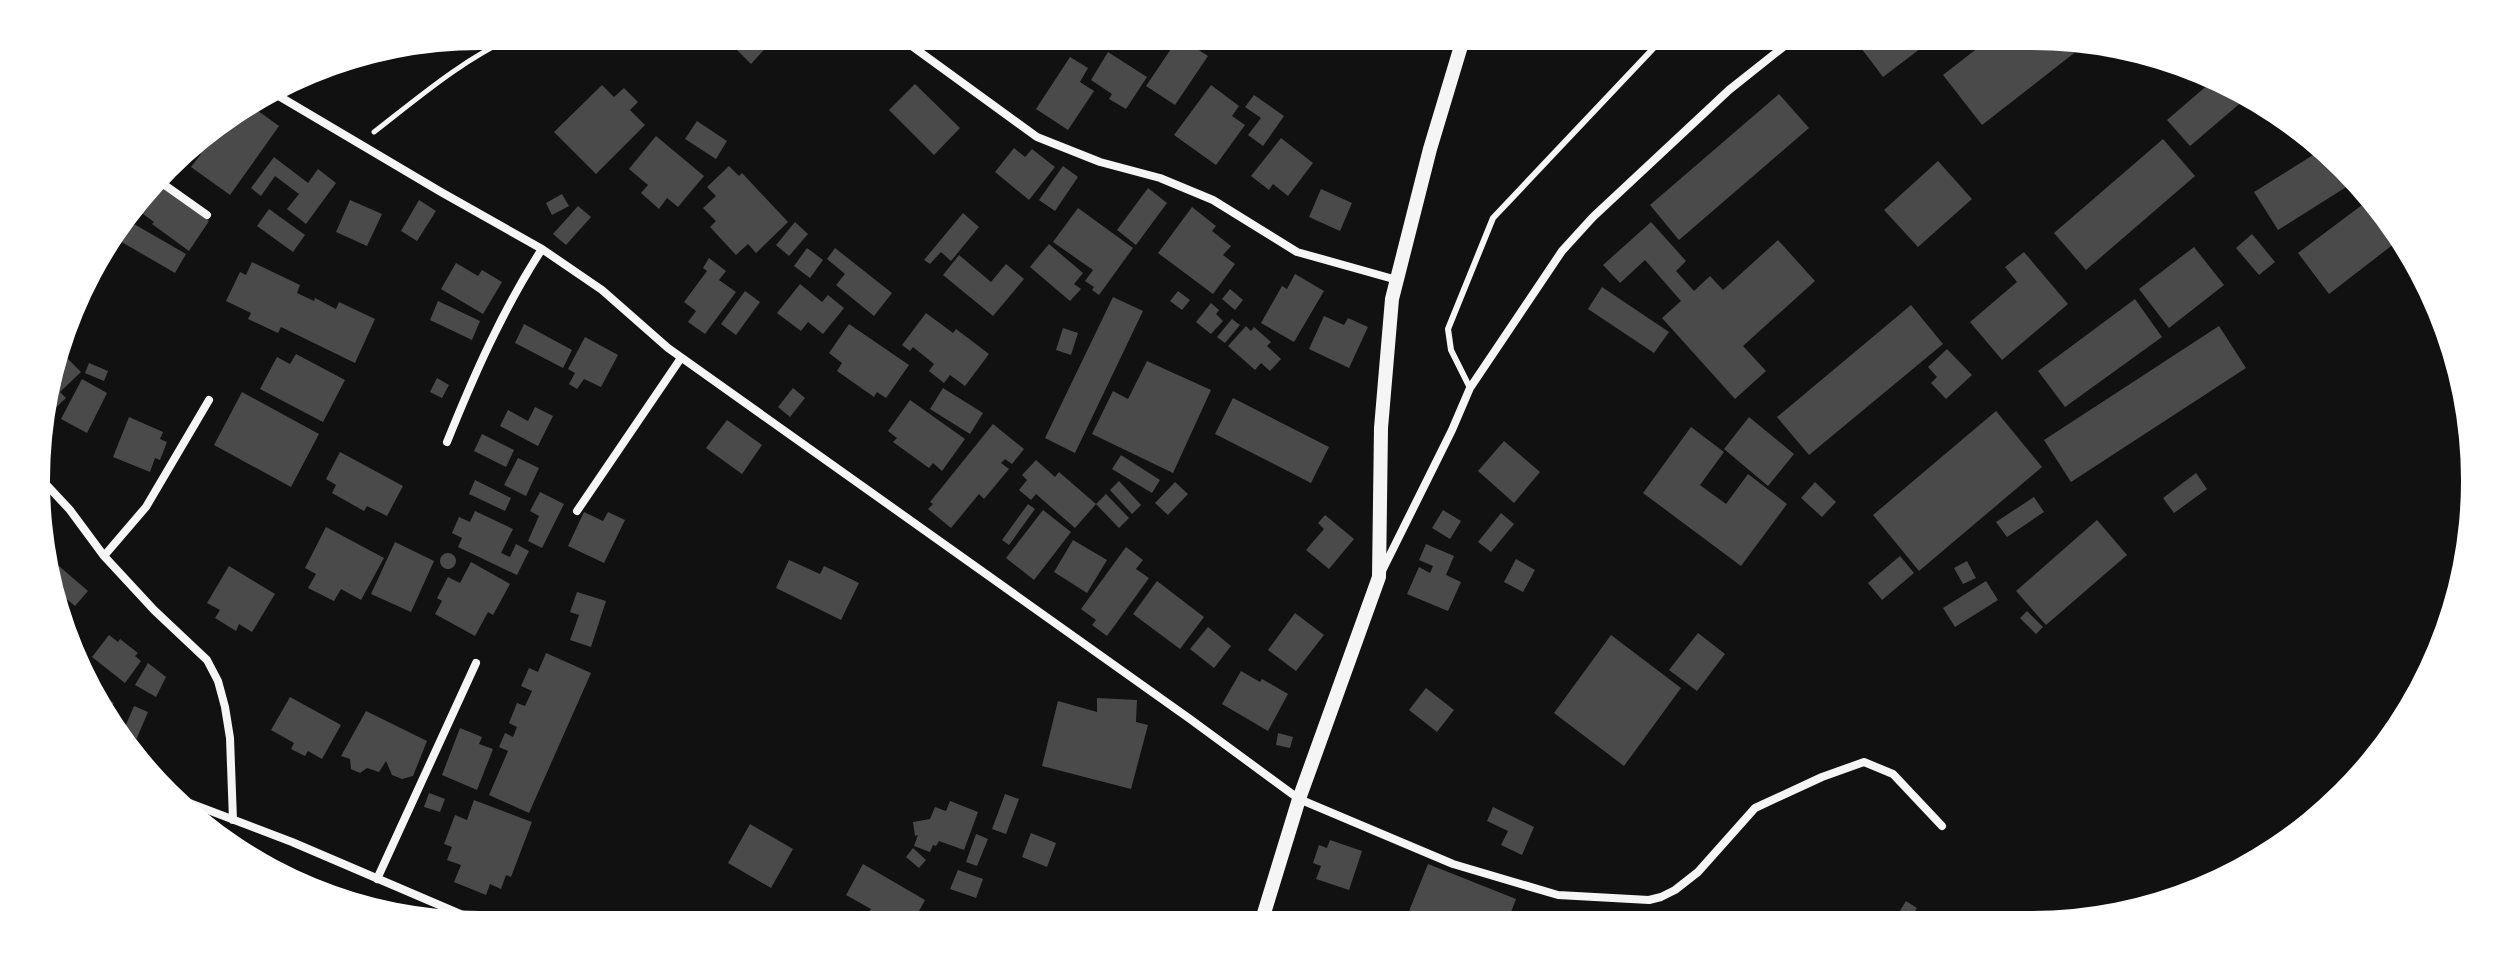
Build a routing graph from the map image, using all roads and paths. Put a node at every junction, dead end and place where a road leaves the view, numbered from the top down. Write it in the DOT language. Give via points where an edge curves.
graph roads {
  1 [pos="489,50"];
  2 [pos="917,50"];
  3 [pos="1460,50"];
  4 [pos="1652,50"];
  5 [pos="1779,50"];
  6 [pos="282,98"];
  7 [pos="358,144"];
  8 [pos="167,186"];
  9 [pos="207,215"];
  10 [pos="542,249"];
  11 [pos="1397,280"];
  12 [pos="681,358"];
  13 [pos="1470,388"];
  14 [pos="209,400"];
  15 [pos="447,442"];
  16 [pos="50,489"];
  17 [pos="577,511"];
  18 [pos="104,556"];
  19 [pos="1379,577"];
  20 [pos="476,663"];
  21 [pos="1299,799"];
  22 [pos="201,808"];
  23 [pos="233,820"];
  24 [pos="1942,826"];
  25 [pos="377,879"];
  26 [pos="450,910"];
  27 [pos="1265,911"];
  1 -- 7 [label="path"];
  2 -- 11 [label="street" via="1037,137 1213,200 1297,252"];
  3 -- 11 [label="street"];
  4 -- 13 [label="lane" via="1493,218 1448,329 1451,350"];
  5 -- 13 [label="street" via="1593,217 1562,251"];
  6 -- 7 [label="street"];
  7 -- 10 [label="street"];
  8 -- 9 [label="street"];
  10 -- 12 [label="street" via="602,290"];
  10 -- 15 [label="street" via="520,281"];
  11 -- 19 [label="street" via="1381,428"];
  12 -- 17 [label="street"];
  12 -- 21 [label="street"];
  13 -- 19 [label="street"];
  14 -- 18 [label="street" via="146,507"];
  16 -- 18 [label="street"];
  18 -- 23 [label="street" via="213,670 230,738"];
  19 -- 21 [label="street"];
  20 -- 25 [label="street"];
  21 -- 24 [label="street" via="1453,864 1558,895 1649,900 1675,890 1698,872 1755,808 1864,762 1893,774"];
  21 -- 27 [label="street"];
  22 -- 23 [label="street"];
  23 -- 25 [label="street"];
  25 -- 26 [label="street"];
}
